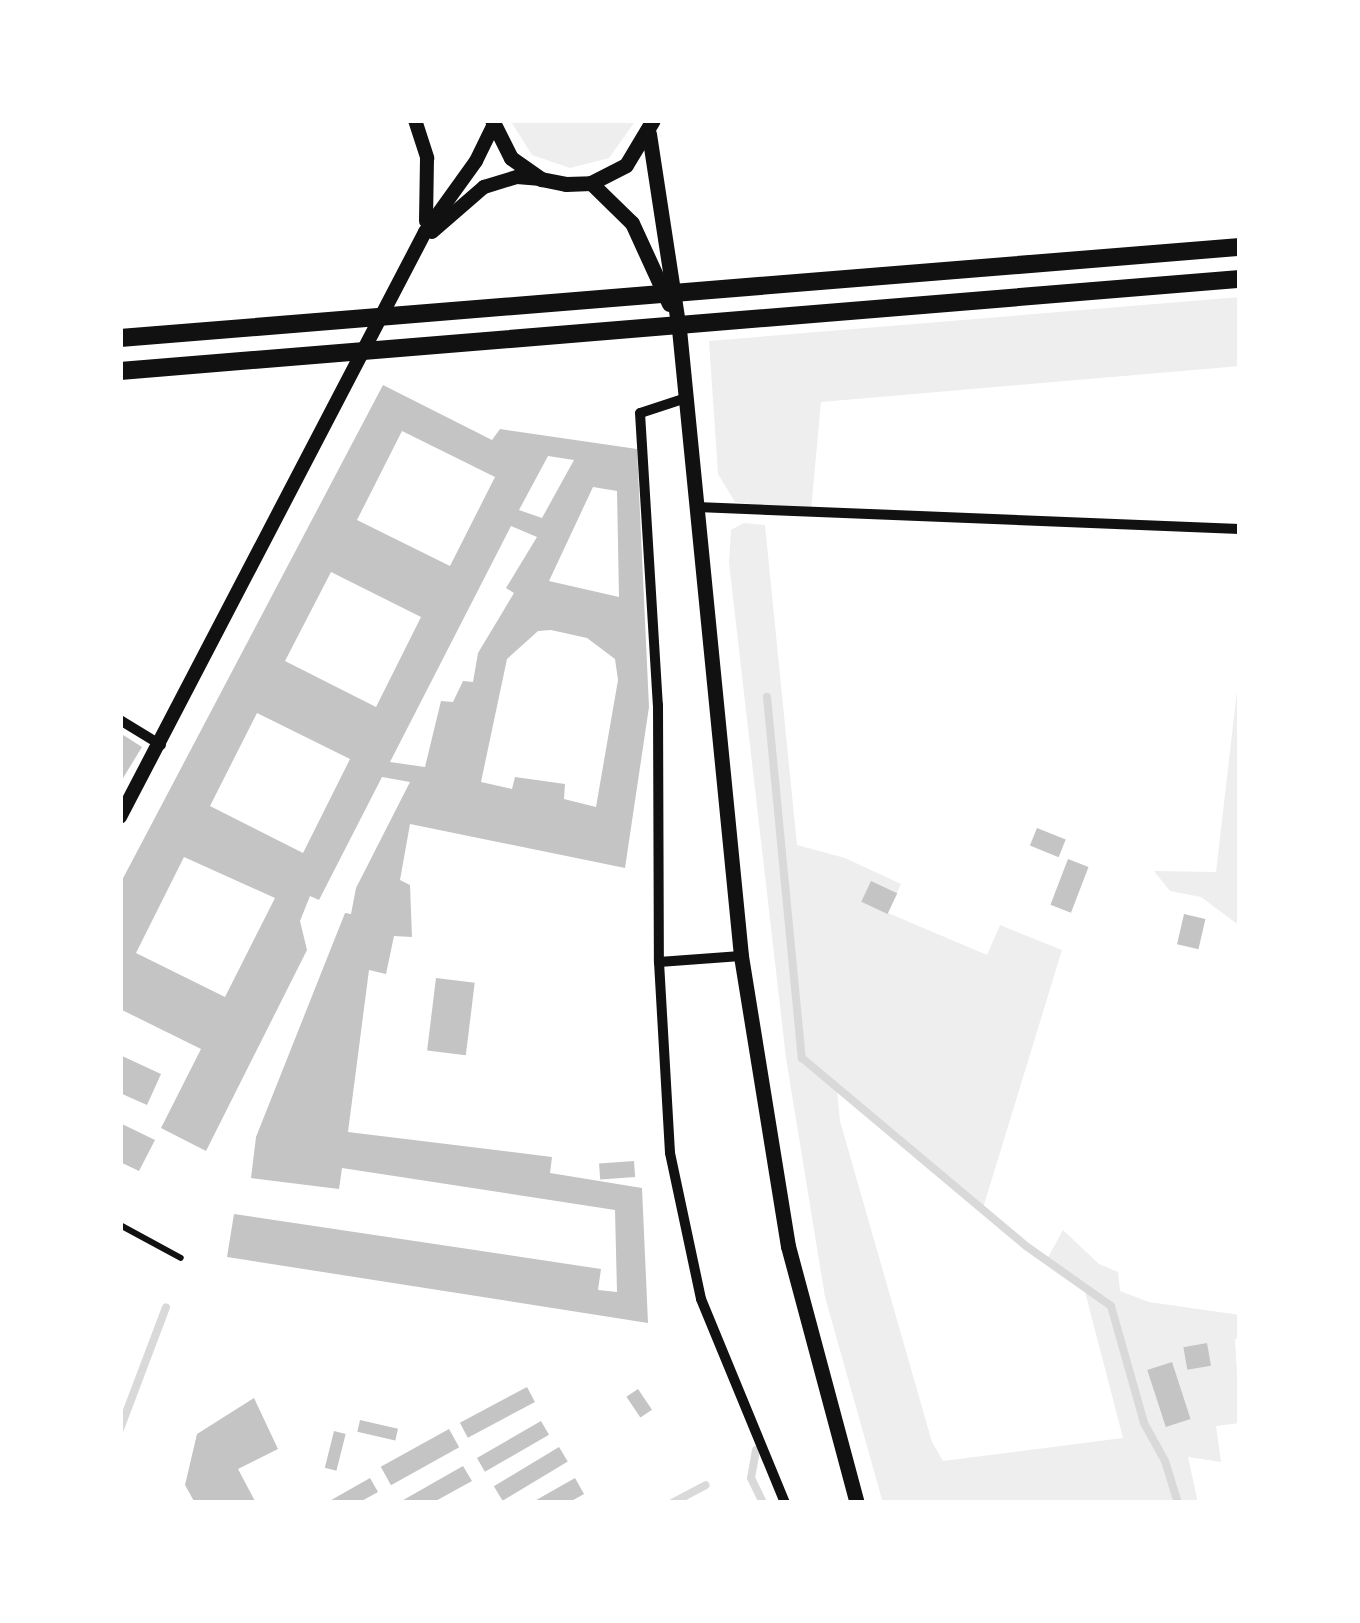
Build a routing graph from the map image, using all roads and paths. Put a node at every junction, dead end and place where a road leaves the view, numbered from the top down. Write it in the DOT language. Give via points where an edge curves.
graph roads {
  1 [pos="415,120"];
  2 [pos="493,123"];
  3 [pos="651,127"];
  4 [pos="541,179"];
  5 [pos="591,183"];
  6 [pos="424,232"];
  7 [pos="1240,247"];
  8 [pos="417,249"];
  9 [pos="1240,279"];
  10 [pos="680,329"];
  11 [pos="120,338"];
  12 [pos="120,370"];
  13 [pos="686,398"];
  14 [pos="697,507"];
  15 [pos="1240,529"];
  16 [pos="120,720"];
  17 [pos="161,745"];
  18 [pos="120,817"];
  19 [pos="741,956"];
  20 [pos="659,962"];
  21 [pos="120,1226"];
  22 [pos="181,1258"];
  23 [pos="785,1503"];
  24 [pos="857,1503"];
  1 -- 6 [label="street" via="429,181"];
  2 -- 4 [label="main road" via="511,158"];
  2 -- 6 [label="street"];
  3 -- 5 [label="main road" via="626,165"];
  3 -- 10 [label="main road"];
  4 -- 5 [label="main road"];
  4 -- 8 [label="street" via="501,180 466,197"];
  5 -- 10 [label="main road" via="632,224"];
  6 -- 8 [label="street"];
  7 -- 11 [label="highway"];
  8 -- 17 [label="street"];
  9 -- 12 [label="highway"];
  10 -- 13 [label="main road"];
  13 -- 14 [label="main road"];
  13 -- 20 [label="street" via="640,413 658,705"];
  14 -- 15 [label="street"];
  14 -- 19 [label="main road"];
  16 -- 17 [label="street"];
  17 -- 18 [label="street"];
  19 -- 20 [label="street"];
  19 -- 24 [label="main road" via="788,1246"];
  20 -- 23 [label="street" via="670,1153 701,1299"];
  21 -- 22 [label="lane"];
}
